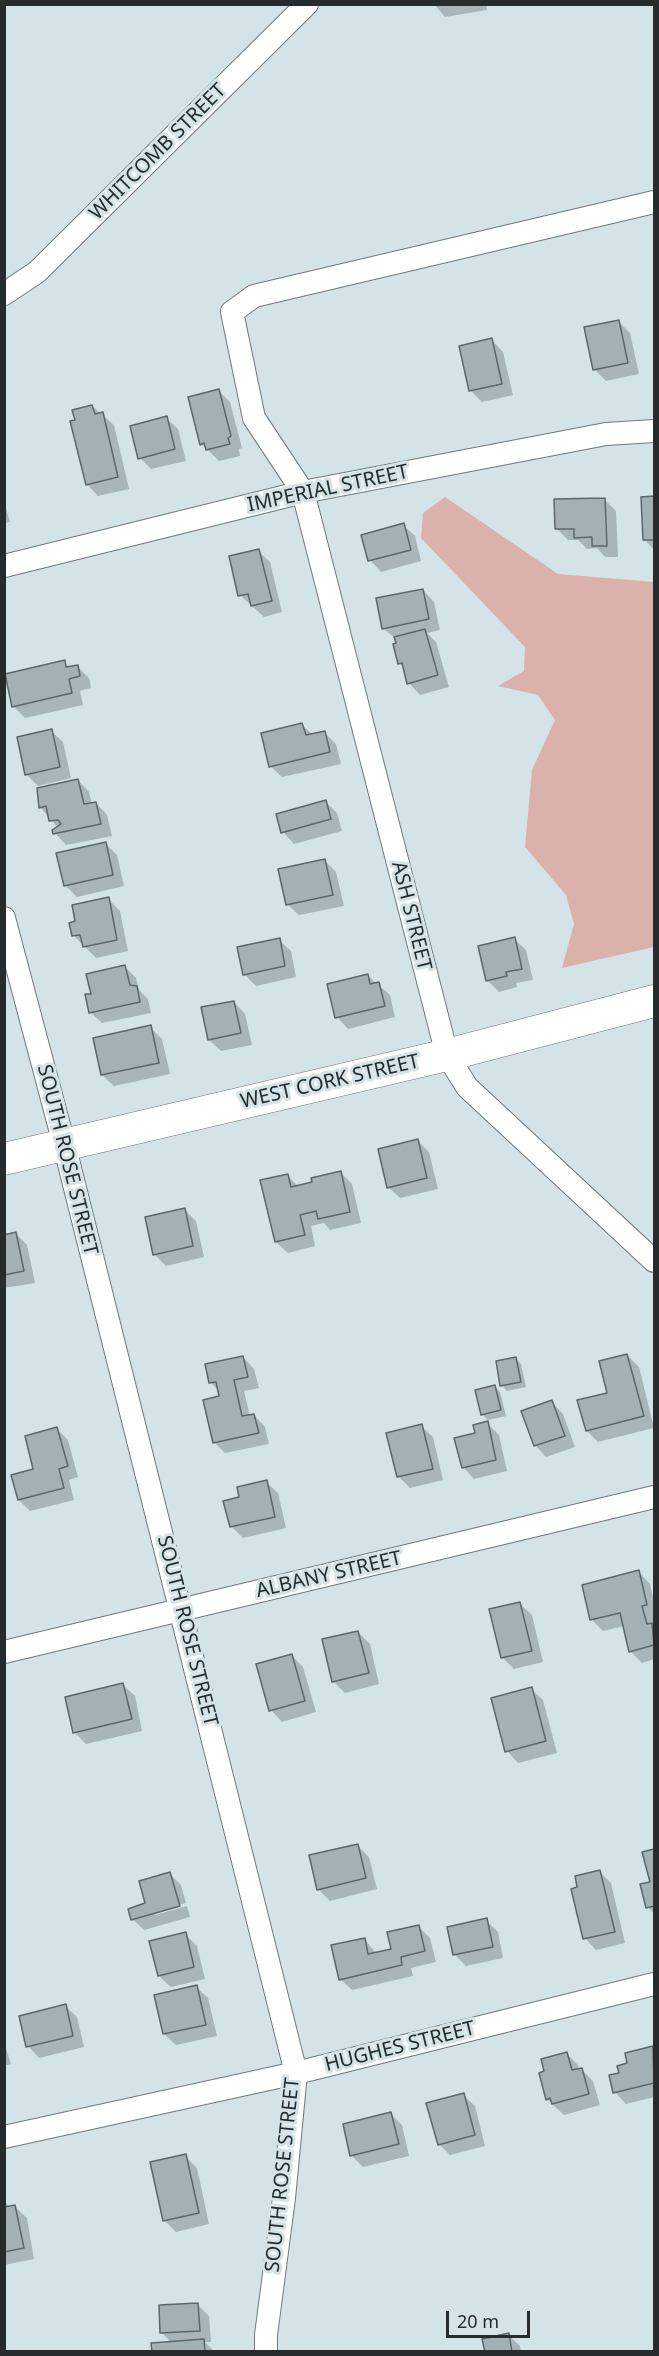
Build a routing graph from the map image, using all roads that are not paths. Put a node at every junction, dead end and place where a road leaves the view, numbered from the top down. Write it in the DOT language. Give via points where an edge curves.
graph roads {
  1 [pos="307,4"];
  2 [pos="654,202"];
  3 [pos="4,294"];
  4 [pos="654,431"];
  5 [pos="303,492"];
  6 [pos="4,566"];
  7 [pos="4,918"];
  8 [pos="654,1001"];
  9 [pos="447,1055"];
  10 [pos="64,1144"];
  11 [pos="4,1159"];
  12 [pos="654,1261"];
  13 [pos="654,1497"];
  14 [pos="182,1610"];
  15 [pos="4,1652"];
  16 [pos="654,1984"];
  17 [pos="296,2073"];
  18 [pos="4,2137"];
  19 [pos="266,2352"];
  1 -- 3 [label="street, WHITCOMB STREET" via="37,272"];
  2 -- 5 [label="street, ASH STREET" via="254,296 232,312 254,418"];
  4 -- 5 [label="street, IMPERIAL STREET" via="606,434"];
  5 -- 6 [label="street, IMPERIAL STREET"];
  5 -- 9 [label="street, ASH STREET"];
  7 -- 10 [label="street, SOUTH ROSE STREET"];
  8 -- 9 [label="street, WEST CORK STREET"];
  9 -- 10 [label="street, WEST CORK STREET"];
  9 -- 12 [label="street, ASH STREET" via="467,1087"];
  10 -- 11 [label="street, WEST CORK STREET"];
  10 -- 14 [label="street, SOUTH ROSE STREET"];
  13 -- 14 [label="street, ALBANY STREET"];
  14 -- 15 [label="street, ALBANY STREET"];
  14 -- 17 [label="street, SOUTH ROSE STREET"];
  16 -- 17 [label="street, HUGHES STREET"];
  17 -- 18 [label="street, HUGHES STREET"];
  17 -- 19 [label="street, SOUTH ROSE STREET"];
}
